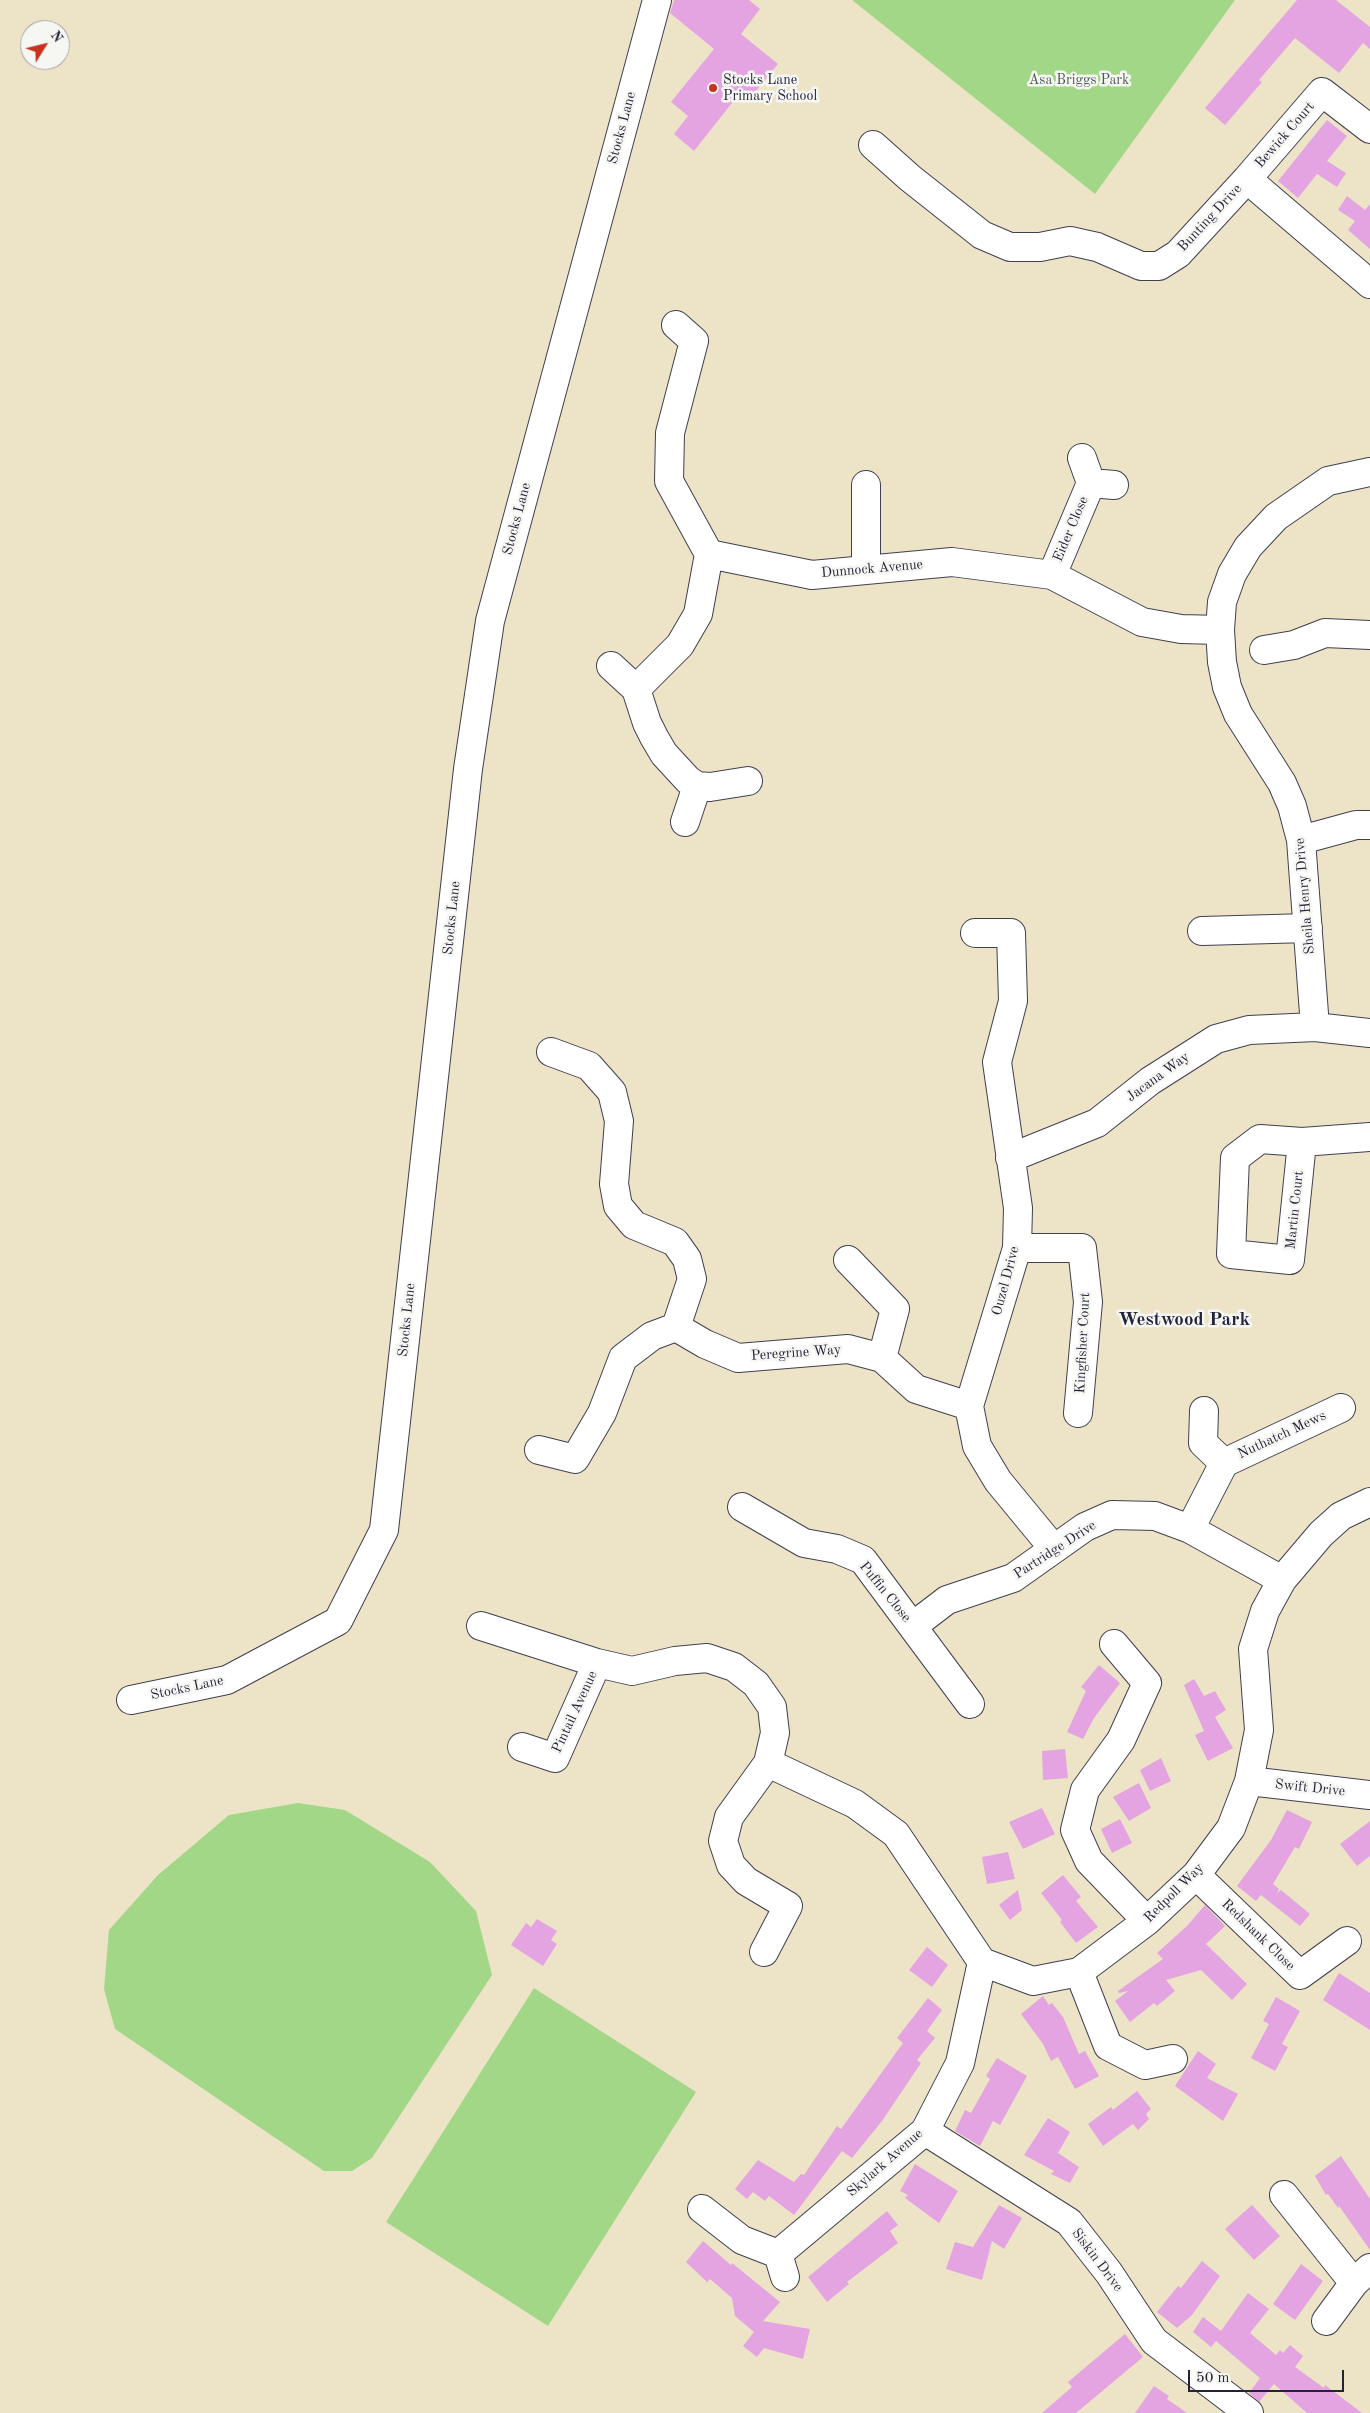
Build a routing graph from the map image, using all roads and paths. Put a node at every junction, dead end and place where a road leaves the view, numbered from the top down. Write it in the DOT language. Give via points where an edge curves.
graph roads {
  1 [pos="657,0"];
  2 [pos="1370,129"];
  3 [pos="873,145"];
  4 [pos="1247,179"];
  5 [pos="1370,284"];
  6 [pos="694,334"];
  7 [pos="1370,472"];
  8 [pos="1095,475"];
  9 [pos="866,485"];
  10 [pos="709,554"];
  11 [pos="866,569"];
  12 [pos="1052,575"];
  13 [pos="1220,630"];
  14 [pos="1370,635"];
  15 [pos="1258,650"];
  16 [pos="611,666"];
  17 [pos="636,689"];
  18 [pos="748,781"];
  19 [pos="697,786"];
  20 [pos="685,822"];
  21 [pos="1370,825"];
  22 [pos="1302,840"];
  23 [pos="1308,928"];
  24 [pos="1202,931"];
  25 [pos="975,933"];
  26 [pos="1315,1027"];
  27 [pos="1370,1033"];
  28 [pos="551,1052"];
  29 [pos="1370,1137"];
  30 [pos="1302,1142"];
  31 [pos="1010,1158"];
  32 [pos="1017,1248"];
  33 [pos="848,1260"];
  34 [pos="676,1326"];
  35 [pos="882,1358"];
  36 [pos="969,1406"];
  37 [pos="1341,1408"];
  38 [pos="1204,1411"];
  39 [pos="1078,1413"];
  40 [pos="539,1450"];
  41 [pos="1224,1463"];
  42 [pos="1370,1502"];
  43 [pos="742,1507"];
  44 [pos="1190,1529"];
  45 [pos="1054,1548"];
  46 [pos="1282,1580"];
  47 [pos="481,1626"];
  48 [pos="913,1626"];
  49 [pos="1114,1644"];
  50 [pos="597,1663"];
  51 [pos="131,1700"];
  52 [pos="970,1704"];
  53 [pos="522,1747"];
  54 [pos="768,1763"];
  55 [pos="1250,1781"];
  56 [pos="1370,1795"];
  57 [pos="1196,1875"];
  58 [pos="1148,1920"];
  59 [pos="1347,1941"];
  60 [pos="764,1952"];
  61 [pos="982,1962"];
  62 [pos="1079,1972"];
  63 [pos="1172,2059"];
  64 [pos="925,2131"];
  65 [pos="1284,2195"];
  66 [pos="702,2209"];
  67 [pos="1362,2276"];
  68 [pos="1326,2321"];
  69 [pos="1249,2413"];
  1 -- 51 [label="street, Stocks Lane" via="490,621 468,769 384,1530 338,1621 227,1680"];
  2 -- 4 [label="street, Bewick Court" via="1322,92"];
  3 -- 4 [label="street, Bunting Drive" via="982,235 1010,246 1040,247 1070,241 1097,247 1141,266 1159,266 1178,254"];
  4 -- 5 [label="street, Bunting Drive"];
  6 -- 10 [label="street" via="670,433 669,481"];
  7 -- 13 [label="street, Sheila Henry Drive" via="1328,481 1276,517 1248,548 1232,574 1222,602"];
  8 -- 12 [label="street, Eider Close"];
  9 -- 11 [label="street"];
  10 -- 11 [label="street, Dunnock Avenue" via="812,575"];
  10 -- 17 [label="street" via="698,614 680,645"];
  11 -- 12 [label="street, Dunnock Avenue" via="952,562"];
  12 -- 13 [label="street, Dunnock Avenue" via="1142,622 1181,629"];
  13 -- 22 [label="street, Sheila Henry Drive" via="1227,687 1238,714 1282,783"];
  14 -- 15 [label="street" via="1325,633 1294,644"];
  16 -- 17 [label="street"];
  17 -- 19 [label="street" via="646,723 654,737 679,771"];
  18 -- 19 [label="street"];
  19 -- 20 [label="street"];
  21 -- 22 [label="street" via="1356,825"];
  22 -- 23 [label="street, Sheila Henry Drive"];
  23 -- 24 [label="street"];
  23 -- 26 [label="street, Sheila Henry Drive"];
  25 -- 31 [label="street, Ouzel Drive" via="1011,933 1013,1001 997,1062"];
  26 -- 27 [label="street, Jacana Way"];
  26 -- 31 [label="street, Jacana Way" via="1249,1030 1216,1039 1150,1081 1097,1123"];
  28 -- 34 [label="street" via="589,1066 612,1092 619,1121 614,1184 618,1206 634,1225 675,1242 687,1259 692,1279"];
  29 -- 30 [label="street, Martin Court"];
  30 -- 30 [label="street, Martin Court" via="1260,1140 1235,1158 1231,1254 1290,1260"];
  31 -- 32 [label="street, Ouzel Drive" via="1018,1208"];
  32 -- 36 [label="street, Ouzel Drive"];
  32 -- 39 [label="street, Kingfisher Court" via="1082,1248 1088,1302"];
  33 -- 35 [label="street" via="895,1309"];
  34 -- 35 [label="street, Peregrine Way" via="705,1344 738,1358 848,1349"];
  34 -- 40 [label="street" via="652,1336 623,1358 602,1414 575,1470"];
  35 -- 36 [label="street, Peregrine Way" via="916,1389"];
  36 -- 45 [label="street, Ouzel Drive" via="977,1446 998,1481"];
  37 -- 41 [label="street, Nuthatch Mews"];
  38 -- 41 [label="street, Nuthatch Mews" via="1203,1443"];
  41 -- 44 [label="street, Nuthatch Mews"];
  42 -- 46 [label="street, Redpoll Way" via="1341,1516 1321,1534"];
  43 -- 48 [label="street, Puffin Close" via="804,1542 836,1549 863,1560"];
  44 -- 45 [label="street, Partridge Drive" via="1155,1516 1112,1515 1085,1527"];
  44 -- 46 [label="street, Partridge Drive"];
  45 -- 48 [label="street, Partridge Drive" via="1013,1578 947,1600"];
  46 -- 55 [label="street, Redpoll Way" via="1265,1611 1253,1649 1259,1730"];
  47 -- 50 [label="street, Pintail Avenue"];
  48 -- 52 [label="street, Puffin Close"];
  49 -- 58 [label="street" via="1147,1683 1121,1740 1085,1790 1075,1830 1089,1861"];
  50 -- 53 [label="street, Pintail Avenue" via="555,1758"];
  50 -- 54 [label="street, Pintail Avenue" via="632,1671 675,1661 707,1658 734,1667 756,1684 772,1707 775,1733"];
  54 -- 60 [label="street" via="729,1817 723,1841 731,1865 746,1881 788,1906"];
  54 -- 61 [label="street" via="855,1804 896,1834"];
  55 -- 56 [label="street, Swift Drive"];
  55 -- 57 [label="street, Redpoll Way" via="1231,1828"];
  57 -- 58 [label="street, Redpoll Way"];
  57 -- 59 [label="street, Redshank Close" via="1303,1986"];
  58 -- 62 [label="street, Redpoll Way"];
  61 -- 62 [label="street, Redpoll Way" via="1033,1981"];
  61 -- 64 [label="street, Skylark Avenue" via="960,2063"];
  62 -- 63 [label="street" via="1108,2046 1145,2065"];
  64 -- 66 [label="street, Skylark Avenue" via="781,2266"];
  64 -- 69 [label="street, Siskin Drive" via="1069,2222 1109,2273 1154,2341"];
  65 -- 67 [label="street"];
  67 -- 68 [label="street"];
}
